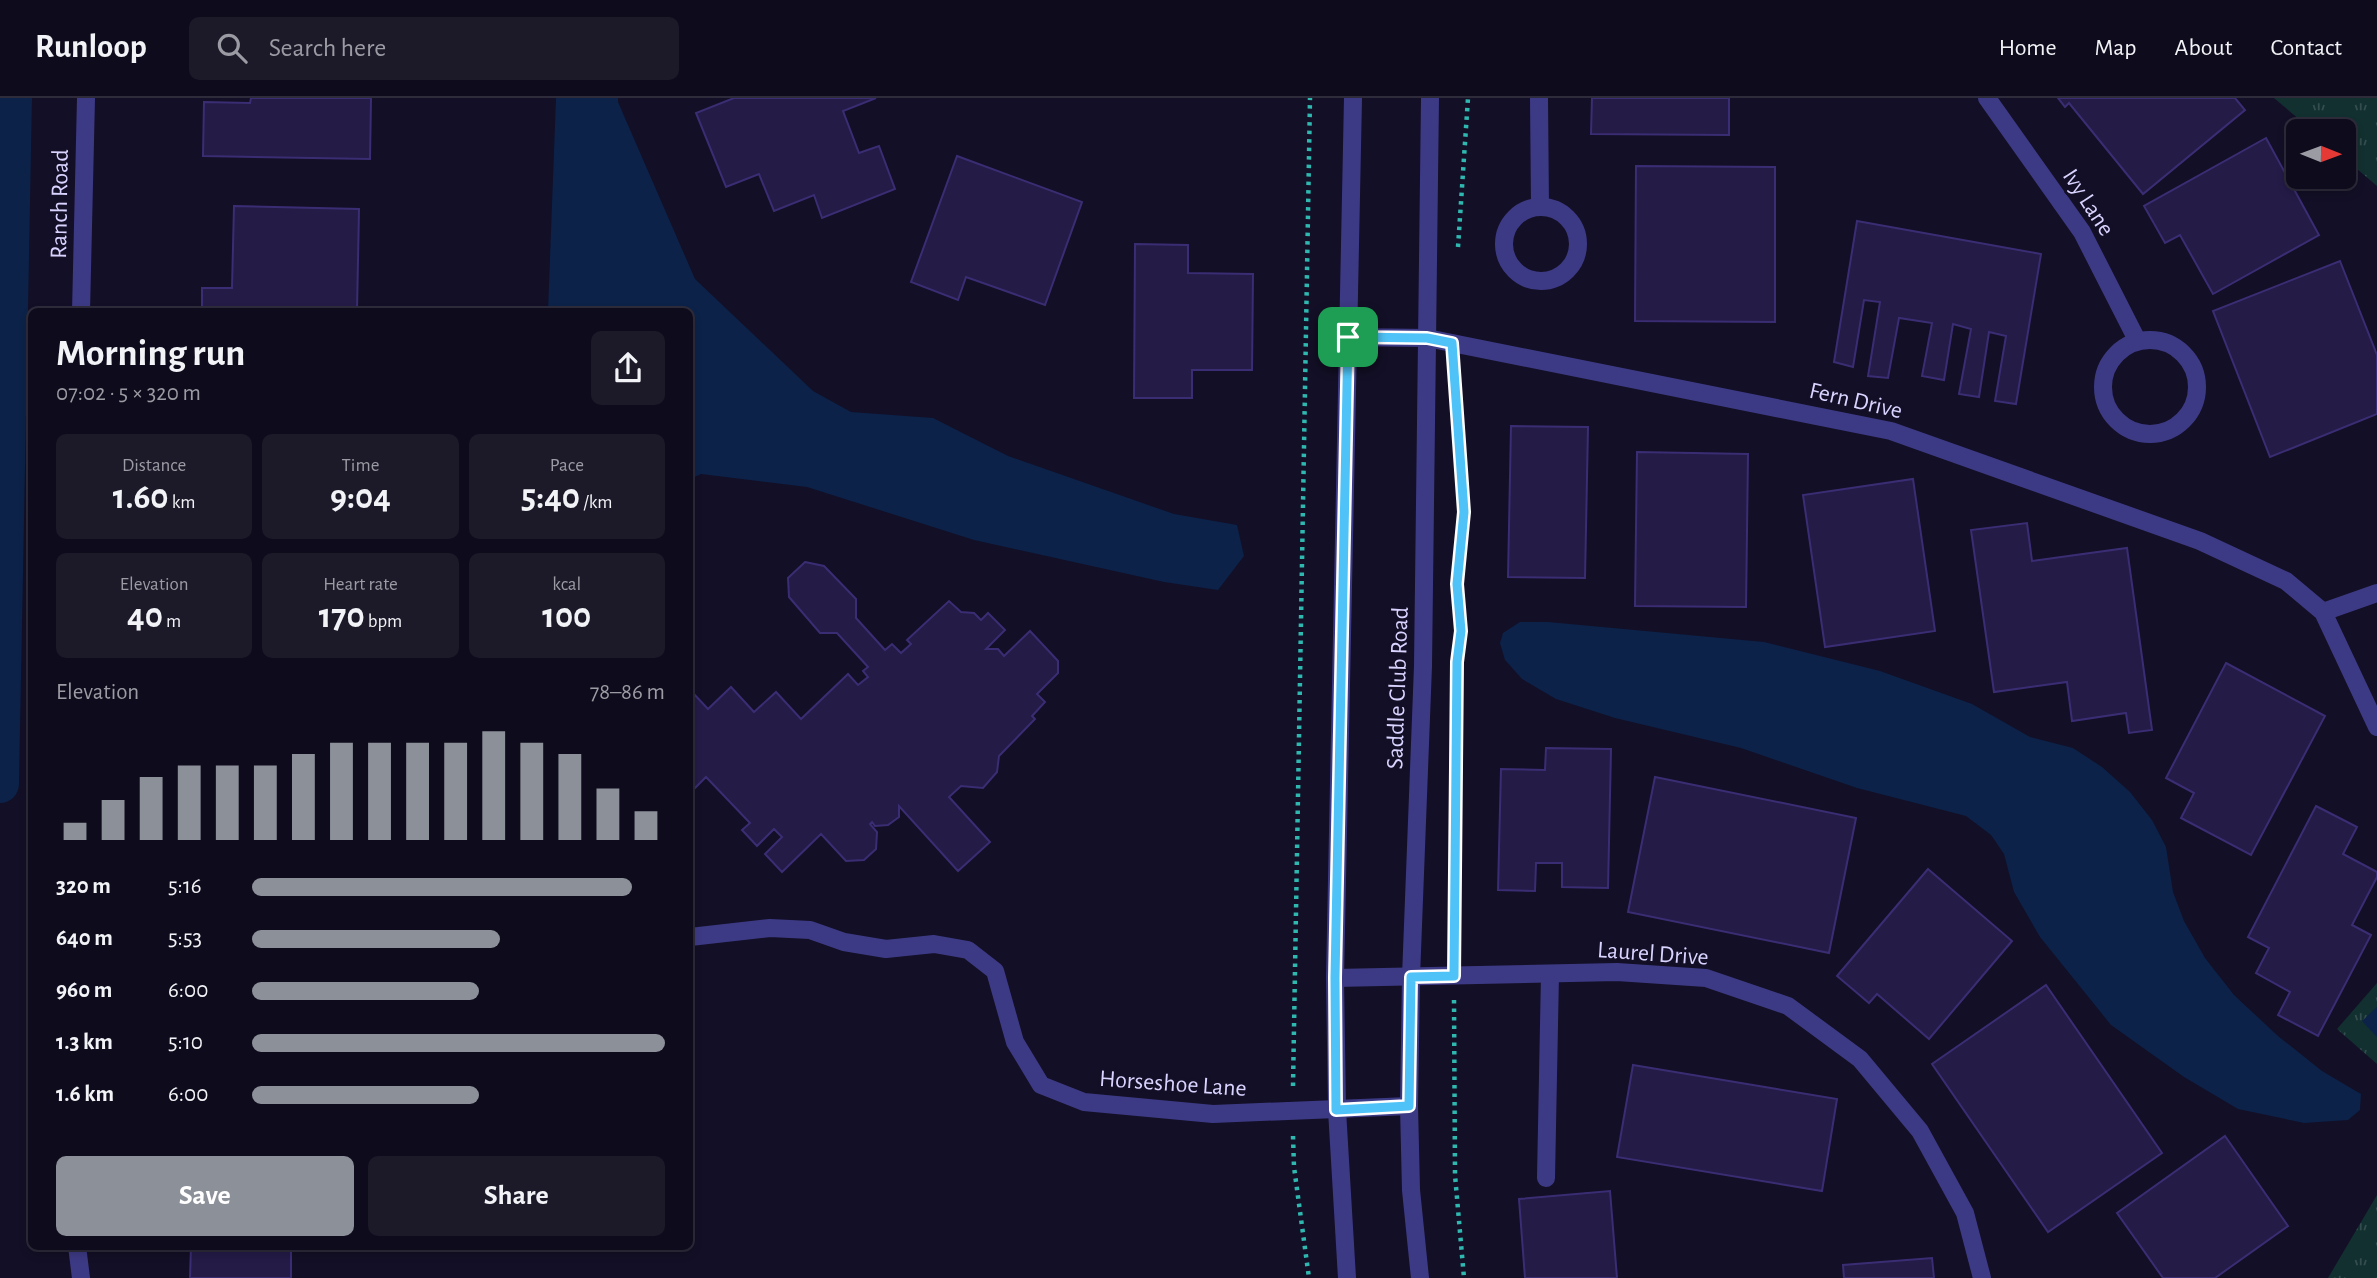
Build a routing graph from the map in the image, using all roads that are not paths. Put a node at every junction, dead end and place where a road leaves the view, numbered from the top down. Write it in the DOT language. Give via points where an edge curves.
graph roads {
  1 [pos="86,98"];
  2 [pos="1353,98"];
  3 [pos="1430,98"];
  4 [pos="1539,98"];
  5 [pos="1987,98"];
  6 [pos="1539,207"];
  7 [pos="81,308"];
  8 [pos="1348,337"];
  9 [pos="1427,338"];
  10 [pos="2137,340"];
  11 [pos="2377,593"];
  12 [pos="2323,612"];
  13 [pos="2377,727"];
  14 [pos="693,937"];
  15 [pos="1549,974"];
  16 [pos="1411,977"];
  17 [pos="1335,978"];
  18 [pos="1409,1106"];
  19 [pos="1336,1110"];
  20 [pos="1546,1178"];
  21 [pos="77,1250"];
  22 [pos="80,1278"];
  23 [pos="1347,1278"];
  24 [pos="1420,1278"];
  25 [pos="1982,1278"];
  1 -- 7 [label="street, Ranch Road"];
  2 -- 8 [label="street"];
  3 -- 9 [label="street, Saddle Club Road"];
  4 -- 6 [label="street"];
  5 -- 10 [label="street, Ivy Lane" via="2082,232"];
  6 -- 6 [label="street" via="1518,215 1510,224 1504,246 1512,267 1542,281 1566,271 1577,249 1577,236 1563,215"];
  8 -- 9 [label="street, Fern Drive"];
  8 -- 17 [label="street"];
  9 -- 12 [label="street, Fern Drive" via="1891,431 2200,541 2286,581"];
  9 -- 16 [label="street, Saddle Club Road" via="1423,666"];
  10 -- 10 [label="street" via="2123,347 2104,372 2105,403 2124,427 2146,434 2169,431 2192,410 2197,394 2194,371 2182,351 2168,342"];
  11 -- 12 [label="street"];
  12 -- 13 [label="street, Fern Drive"];
  14 -- 19 [label="street, Horseshoe Lane" via="770,928 810,930 886,949 934,944 968,950 995,971 1015,1042 1041,1085 1084,1102 1213,1114"];
  15 -- 16 [label="street, Laurel Drive"];
  15 -- 20 [label="street"];
  15 -- 25 [label="street, Laurel Drive" via="1617,972 1706,978 1788,1006 1860,1059 1920,1131 1965,1213"];
  16 -- 17 [label="street, Laurel Drive"];
  16 -- 18 [label="street, Saddle Club Road"];
  17 -- 19 [label="street"];
  18 -- 19 [label="street, Horseshoe Lane"];
  18 -- 24 [label="street, Saddle Club Road"];
  19 -- 23 [label="street"];
  21 -- 22 [label="street"];
}
